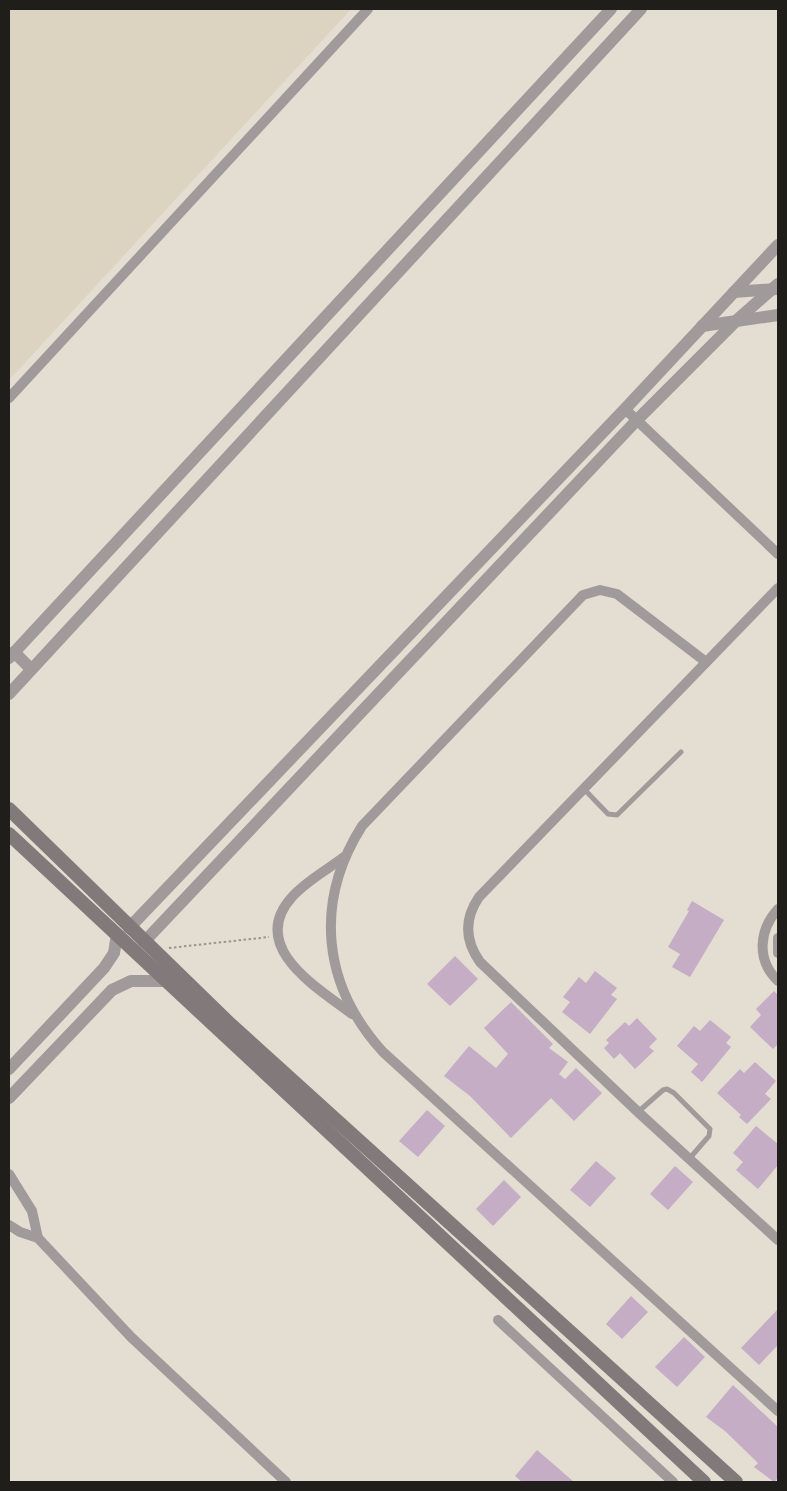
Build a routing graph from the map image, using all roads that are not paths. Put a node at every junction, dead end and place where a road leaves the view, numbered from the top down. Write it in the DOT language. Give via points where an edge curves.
graph roads {
  1 [pos="368,9"];
  2 [pos="611,9"];
  3 [pos="640,9"];
  4 [pos="778,245"];
  5 [pos="368,270"];
  6 [pos="386,285"];
  7 [pos="777,287"];
  8 [pos="734,292"];
  9 [pos="778,315"];
  10 [pos="738,319"];
  11 [pos="702,326"];
  12 [pos="9,398"];
  13 [pos="625,409"];
  14 [pos="637,420"];
  15 [pos="778,554"];
  16 [pos="778,588"];
  17 [pos="12,655"];
  18 [pos="706,662"];
  19 [pos="32,669"];
  20 [pos="9,694"];
  21 [pos="681,752"];
  22 [pos="583,788"];
  23 [pos="9,809"];
  24 [pos="9,834"];
  25 [pos="48,845"];
  26 [pos="36,857"];
  27 [pos="345,857"];
  28 [pos="778,909"];
  29 [pos="123,931"];
  30 [pos="778,938"];
  31 [pos="148,946"];
  32 [pos="778,953"];
  33 [pos="97,976"];
  34 [pos="165,981"];
  35 [pos="778,981"];
  36 [pos="112,990"];
  37 [pos="357,1018"];
  38 [pos="226,1029"];
  39 [pos="9,1069"];
  40 [pos="9,1098"];
  41 [pos="638,1112"];
  42 [pos="689,1159"];
  43 [pos="9,1174"];
  44 [pos="9,1225"];
  45 [pos="38,1238"];
  46 [pos="778,1240"];
  47 [pos="498,1320"];
  48 [pos="778,1411"];
  49 [pos="286,1482"];
  50 [pos="674,1482"];
  51 [pos="704,1482"];
  52 [pos="736,1482"];
  1 -- 12 [label="street"];
  2 -- 5 [label="street"];
  3 -- 6 [label="street"];
  4 -- 8 [label="street"];
  5 -- 6 [label="street"];
  5 -- 17 [label="street"];
  6 -- 19 [label="street"];
  7 -- 8 [label="street"];
  7 -- 10 [label="street"];
  8 -- 11 [label="street"];
  9 -- 10 [label="street"];
  10 -- 11 [label="street"];
  10 -- 14 [label="street"];
  11 -- 13 [label="street"];
  13 -- 14 [label="street"];
  13 -- 29 [label="street"];
  14 -- 15 [label="street"];
  14 -- 31 [label="street"];
  16 -- 18 [label="street"];
  17 -- 19 [label="street"];
  18 -- 22 [label="street"];
  18 -- 27 [label="street" via="617,594 600,590 583,594 375,810"];
  19 -- 20 [label="street"];
  21 -- 22 [label="lane" via="617,815 608,814"];
  22 -- 41 [label="street" via="479,897 469,920 468,937 480,962"];
  23 -- 25 [label="main road"];
  24 -- 26 [label="main road"];
  25 -- 26 [label="main road"];
  25 -- 29 [label="main road"];
  26 -- 29 [label="main road"];
  27 -- 37 [label="street" via="338,873 331,908 331,943 338,978"];
  27 -- 37 [label="street" via="288,902 281,918 279,936 283,952 292,966"];
  28 -- 35 [label="street" via="768,922 762,945 765,962"];
  29 -- 31 [label="main road"];
  29 -- 33 [label="street" via="114,952"];
  29 -- 34 [label="main road"];
  30 -- 32 [label="street"];
  31 -- 38 [label="main road"];
  33 -- 36 [label="street"];
  33 -- 39 [label="street"];
  34 -- 36 [label="street" via="131,981"];
  34 -- 38 [label="main road"];
  36 -- 40 [label="street"];
  37 -- 48 [label="street" via="383,1052"];
  38 -- 51 [label="main road"];
  38 -- 52 [label="main road"];
  41 -- 42 [label="street"];
  41 -- 42 [label="lane" via="659,1092 671,1091 710,1129 709,1136"];
  42 -- 46 [label="street"];
  43 -- 45 [label="street" via="32,1210"];
  44 -- 45 [label="street"];
  45 -- 49 [label="street" via="131,1337"];
  47 -- 50 [label="street"];
}
